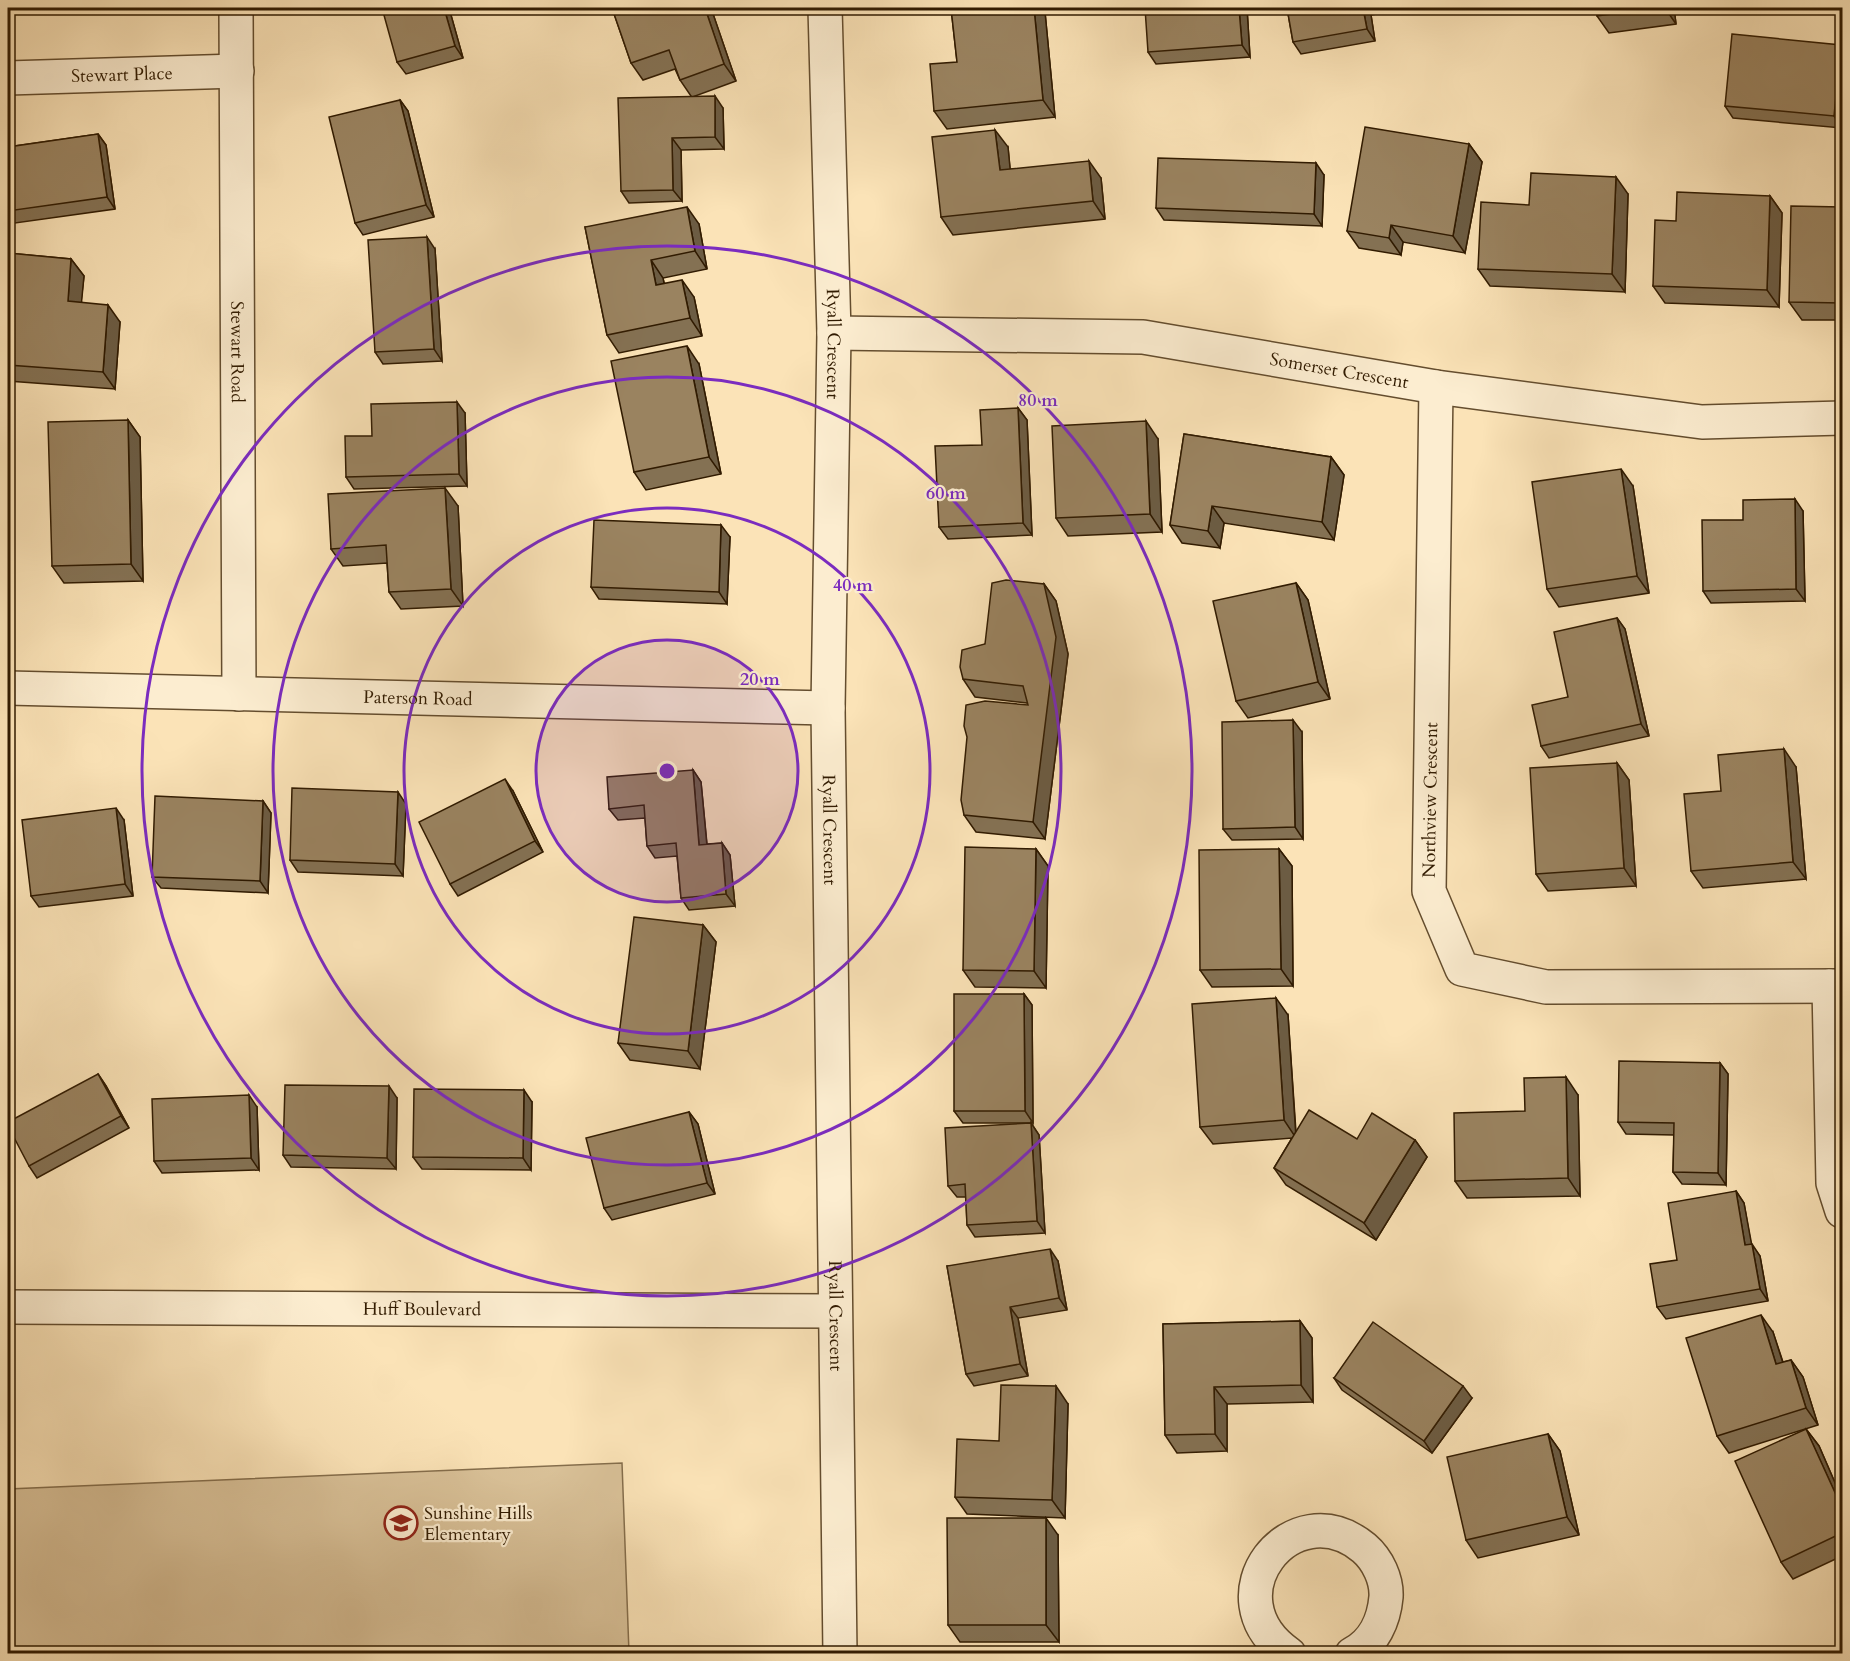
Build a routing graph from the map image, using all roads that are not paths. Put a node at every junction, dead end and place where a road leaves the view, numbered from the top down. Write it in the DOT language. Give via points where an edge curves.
graph roads {
  1 [pos="236,8"];
  2 [pos="825,8"];
  3 [pos="237,70"];
  4 [pos="8,78"];
  5 [pos="834,333"];
  6 [pos="1436,387"];
  7 [pos="1842,418"];
  8 [pos="8,688"];
  9 [pos="239,694"];
  10 [pos="828,708"];
  11 [pos="1836,986"];
  12 [pos="1842,1211"];
  13 [pos="8,1307"];
  14 [pos="835,1311"];
  15 [pos="1279,1650"];
  16 [pos="840,1653"];
  17 [pos="1352,1653"];
  1 -- 3 [label="street, Stewart Road"];
  2 -- 5 [label="street, Ryall Crescent"];
  3 -- 4 [label="street, Stewart Place"];
  3 -- 9 [label="street, Stewart Road"];
  5 -- 6 [label="street, Somerset Crescent" via="1143,337"];
  5 -- 10 [label="street, Ryall Crescent"];
  6 -- 7 [label="street, Somerset Crescent" via="1702,422"];
  6 -- 11 [label="street, Northview Crescent" via="1429,891 1462,969 1546,987"];
  8 -- 9 [label="street, Paterson Road"];
  9 -- 10 [label="street, Paterson Road"];
  10 -- 14 [label="street, Ryall Crescent"];
  11 -- 12 [label="street" via="1833,1183"];
  13 -- 14 [label="street, Huff Boulevard"];
  14 -- 16 [label="street, Ryall Crescent"];
  15 -- 17 [label="street" via="1263,1628 1256,1608 1255,1587 1262,1566 1275,1550 1292,1537 1312,1531 1334,1532 1354,1540 1370,1553 1382,1572 1386,1593 1384,1616 1374,1636"];
}
